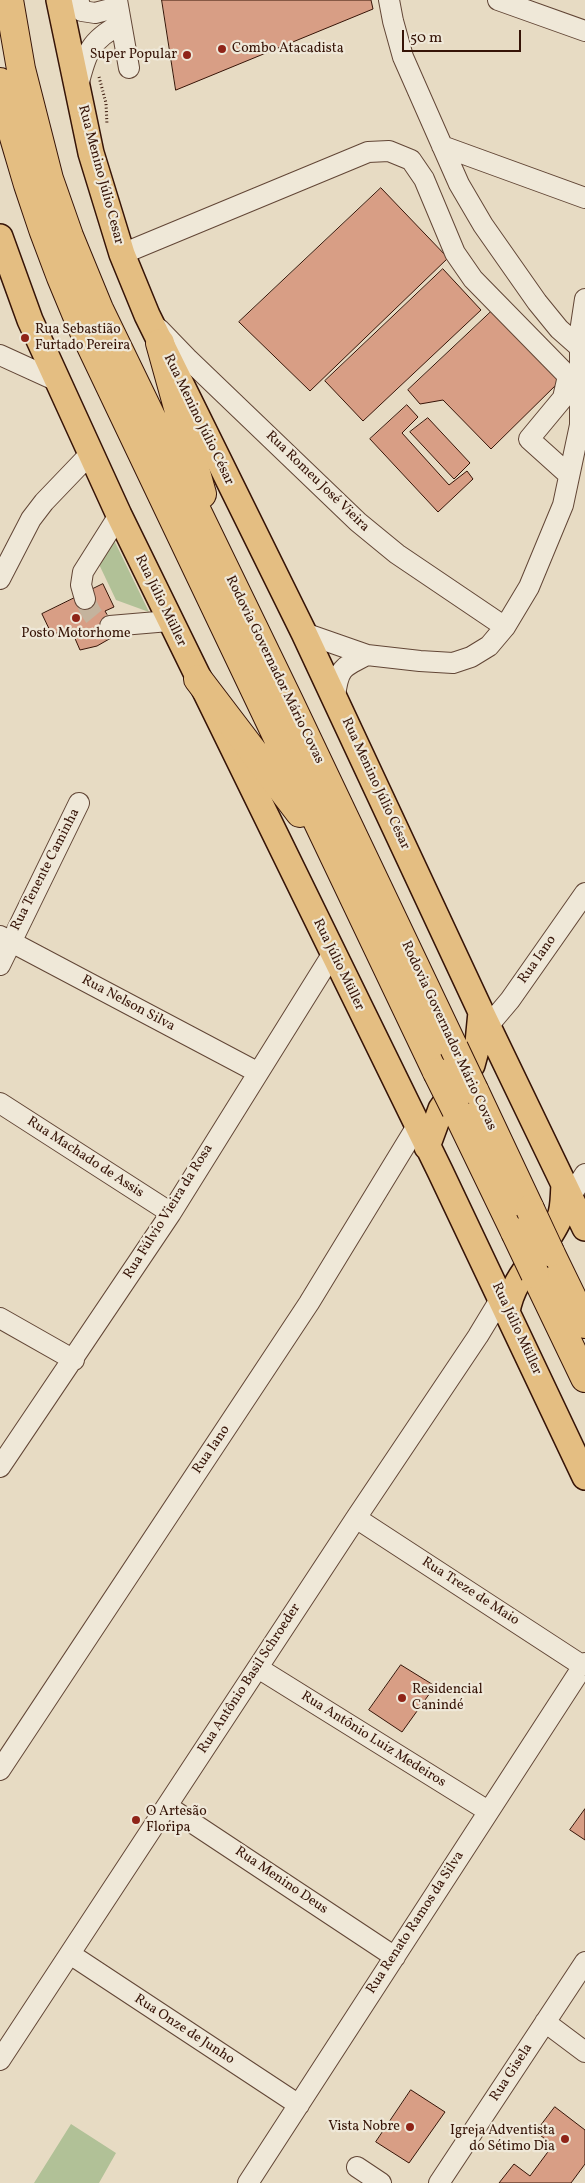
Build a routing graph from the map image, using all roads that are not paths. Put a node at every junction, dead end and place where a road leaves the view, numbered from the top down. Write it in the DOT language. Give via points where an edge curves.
graph roads {
  1 [pos="9,0"];
  2 [pos="59,0"];
  3 [pos="78,0"];
  4 [pos="390,0"];
  5 [pos="498,0"];
  6 [pos="119,10"];
  7 [pos="585,31"];
  8 [pos="129,68"];
  9 [pos="0,82"];
  10 [pos="77,88"];
  11 [pos="442,146"];
  12 [pos="585,198"];
  13 [pos="0,237"];
  14 [pos="122,254"];
  15 [pos="8,282"];
  16 [pos="585,299"];
  17 [pos="147,315"];
  18 [pos="160,343"];
  19 [pos="583,350"];
  20 [pos="0,355"];
  21 [pos="57,380"];
  22 [pos="90,454"];
  23 [pos="577,475"];
  24 [pos="119,515"];
  25 [pos="220,560"];
  26 [pos="0,579"];
  27 [pos="85,599"];
  28 [pos="169,621"];
  29 [pos="110,626"];
  30 [pos="505,627"];
  31 [pos="304,633"];
  32 [pos="366,655"];
  33 [pos="198,679"];
  34 [pos="334,697"];
  35 [pos="79,803"];
  36 [pos="334,858"];
  37 [pos="585,893"];
  38 [pos="5,939"];
  39 [pos="333,953"];
  40 [pos="0,965"];
  41 [pos="485,1019"];
  42 [pos="504,1061"];
  43 [pos="467,1068"];
  44 [pos="257,1072"];
  45 [pos="0,1104"];
  46 [pos="449,1110"];
  47 [pos="418,1129"];
  48 [pos="573,1185"];
  49 [pos="171,1213"];
  50 [pos="585,1227"];
  51 [pos="539,1259"];
  52 [pos="500,1297"];
  53 [pos="0,1318"];
  54 [pos="585,1324"];
  55 [pos="74,1360"];
  56 [pos="585,1378"];
  57 [pos="0,1467"];
  58 [pos="585,1477"];
  59 [pos="356,1518"];
  60 [pos="584,1665"];
  61 [pos="258,1668"];
  62 [pos="0,1770"];
  63 [pos="167,1806"];
  64 [pos="488,1811"];
  65 [pos="70,1954"];
  66 [pos="395,1957"];
  67 [pos="585,1962"];
  68 [pos="545,2022"];
  69 [pos="585,2052"];
  70 [pos="0,2060"];
  71 [pos="299,2105"];
  72 [pos="357,2167"];
  73 [pos="248,2183"];
  74 [pos="381,2183"];
  75 [pos="439,2183"];
  1 -- 25 [label="highway, Rodovia Governador Mário Covas" via="35,130 70,236 110,333"];
  2 -- 10 [label="main road, Rua Menino Júlio Cesar"];
  3 -- 6 [label="street" via="82,11 90,13"];
  4 -- 11 [label="street" via="404,57"];
  5 -- 7 [label="street"];
  6 -- 8 [label="street"];
  6 -- 10 [label="street" via="88,51"];
  9 -- 36 [label="highway, Rodovia Governador Mário Covas" via="34,204 62,283"];
  10 -- 14 [label="main road, Rua Menino Júlio Cesar" via="91,153"];
  11 -- 12 [label="street"];
  11 -- 19 [label="street" via="458,184 483,225 559,329"];
  13 -- 15 [label="main road"];
  14 -- 17 [label="main road, Rua Menino Júlio Cesar"];
  14 -- 23 [label="street" via="368,152 389,151 411,160 424,180 455,252 473,279 568,376 563,398 529,439"];
  15 -- 21 [label="main road"];
  16 -- 19 [label="street" via="580,332"];
  17 -- 18 [label="main road, Rua Menino Júlio Cesar"];
  17 -- 30 [label="street, Rua Romeu José Vieira" via="187,358 358,522 396,554"];
  18 -- 25 [label="highway"];
  18 -- 31 [label="main road, Rua Menino Júlio César"];
  19 -- 23 [label="street"];
  20 -- 21 [label="street"];
  21 -- 22 [label="main road"];
  22 -- 24 [label="main road, Rua Júlio Müller"];
  22 -- 26 [label="street" via="44,502"];
  23 -- 30 [label="street" via="529,587"];
  24 -- 27 [label="street" via="83,572 81,585"];
  24 -- 28 [label="main road, Rua Júlio Müller"];
  25 -- 43 [label="highway, Rodovia Governador Mário Covas"];
  28 -- 29 [label="street"];
  28 -- 33 [label="main road, Rua Júlio Müller"];
  30 -- 32 [label="street" via="489,646 453,663"];
  31 -- 32 [label="street"];
  31 -- 34 [label="main road, Rua Menino Júlio César"];
  32 -- 34 [label="street" via="339,672"];
  33 -- 36 [label="highway"];
  33 -- 39 [label="main road, Rua Júlio Müller"];
  34 -- 41 [label="main road, Rua Menino Júlio César"];
  35 -- 38 [label="street, Rua Tenente Caminha"];
  36 -- 46 [label="highway, Rodovia Governador Mário Covas, bridge" via="437,1072"];
  37 -- 41 [label="street, Rua Iano" via="510,1000"];
  38 -- 40 [label="street, Rua Tenente Caminha"];
  38 -- 44 [label="street, Rua Nelson Silva"];
  39 -- 44 [label="street, Rua Fúlvio Vieira da Rosa"];
  39 -- 47 [label="main road, Rua Júlio Müller"];
  41 -- 42 [label="main road, Rua Menino Júlio César"];
  41 -- 43 [label="main road, Rua Iano"];
  42 -- 43 [label="main road" via="488,1059"];
  42 -- 48 [label="main road, Rua Menino Júlio César"];
  43 -- 46 [label="main road, Rua Iano"];
  43 -- 51 [label="highway, Rodovia Governador Mário Covas, bridge" via="530,1209"];
  44 -- 49 [label="street, Rua Fúlvio Vieira da Rosa"];
  45 -- 49 [label="street, Rua Machado de Assis"];
  46 -- 47 [label="main road, Rua Iano"];
  46 -- 47 [label="main road" via="432,1113"];
  46 -- 51 [label="highway, Rodovia Governador Mário Covas, bridge" via="515,1232"];
  47 -- 52 [label="main road, Rua Júlio Müller"];
  47 -- 62 [label="street, Rua Iano" via="309,1303"];
  48 -- 50 [label="main road, Rua Menino Júlio César"];
  48 -- 51 [label="main road, Rua Antônio Basil Schroeder"];
  49 -- 55 [label="street, Rua Fúlvio Vieira da Rosa"];
  50 -- 51 [label="main road" via="563,1225"];
  51 -- 52 [label="main road, Rua Antônio Basil Schroeder" via="510,1298"];
  51 -- 54 [label="highway, Rodovia Governador Mário Covas"];
  51 -- 56 [label="highway, Rodovia Governador Mário Covas"];
  52 -- 58 [label="main road, Rua Júlio Müller"];
  52 -- 59 [label="street, Rua Antônio Basil Schroeder" via="478,1336"];
  53 -- 55 [label="street"];
  55 -- 57 [label="street, Rua Fúlvio Vieira da Rosa"];
  59 -- 60 [label="street, Rua Treze de Maio"];
  59 -- 61 [label="street, Rua Antônio Basil Schroeder"];
  60 -- 64 [label="street, Rua Renato Ramos da Silva"];
  61 -- 63 [label="street, Rua Antônio Basil Schroeder"];
  61 -- 64 [label="street, Rua Antônio Luiz Medeiros"];
  63 -- 65 [label="street, Rua Antônio Basil Schroeder"];
  63 -- 66 [label="street, Rua Menino Deus"];
  64 -- 66 [label="street, Rua Renato Ramos da Silva"];
  65 -- 70 [label="street, Rua Antônio Basil Schroeder"];
  65 -- 71 [label="street, Rua Onze de Junho"];
  66 -- 71 [label="street, Rua Renato Ramos da Silva"];
  67 -- 68 [label="street, Rua Gisela"];
  68 -- 69 [label="street"];
  68 -- 75 [label="street, Rua Gisela"];
  71 -- 73 [label="street, Rua Renato Ramos da Silva"];
  72 -- 74 [label="street"];
}
